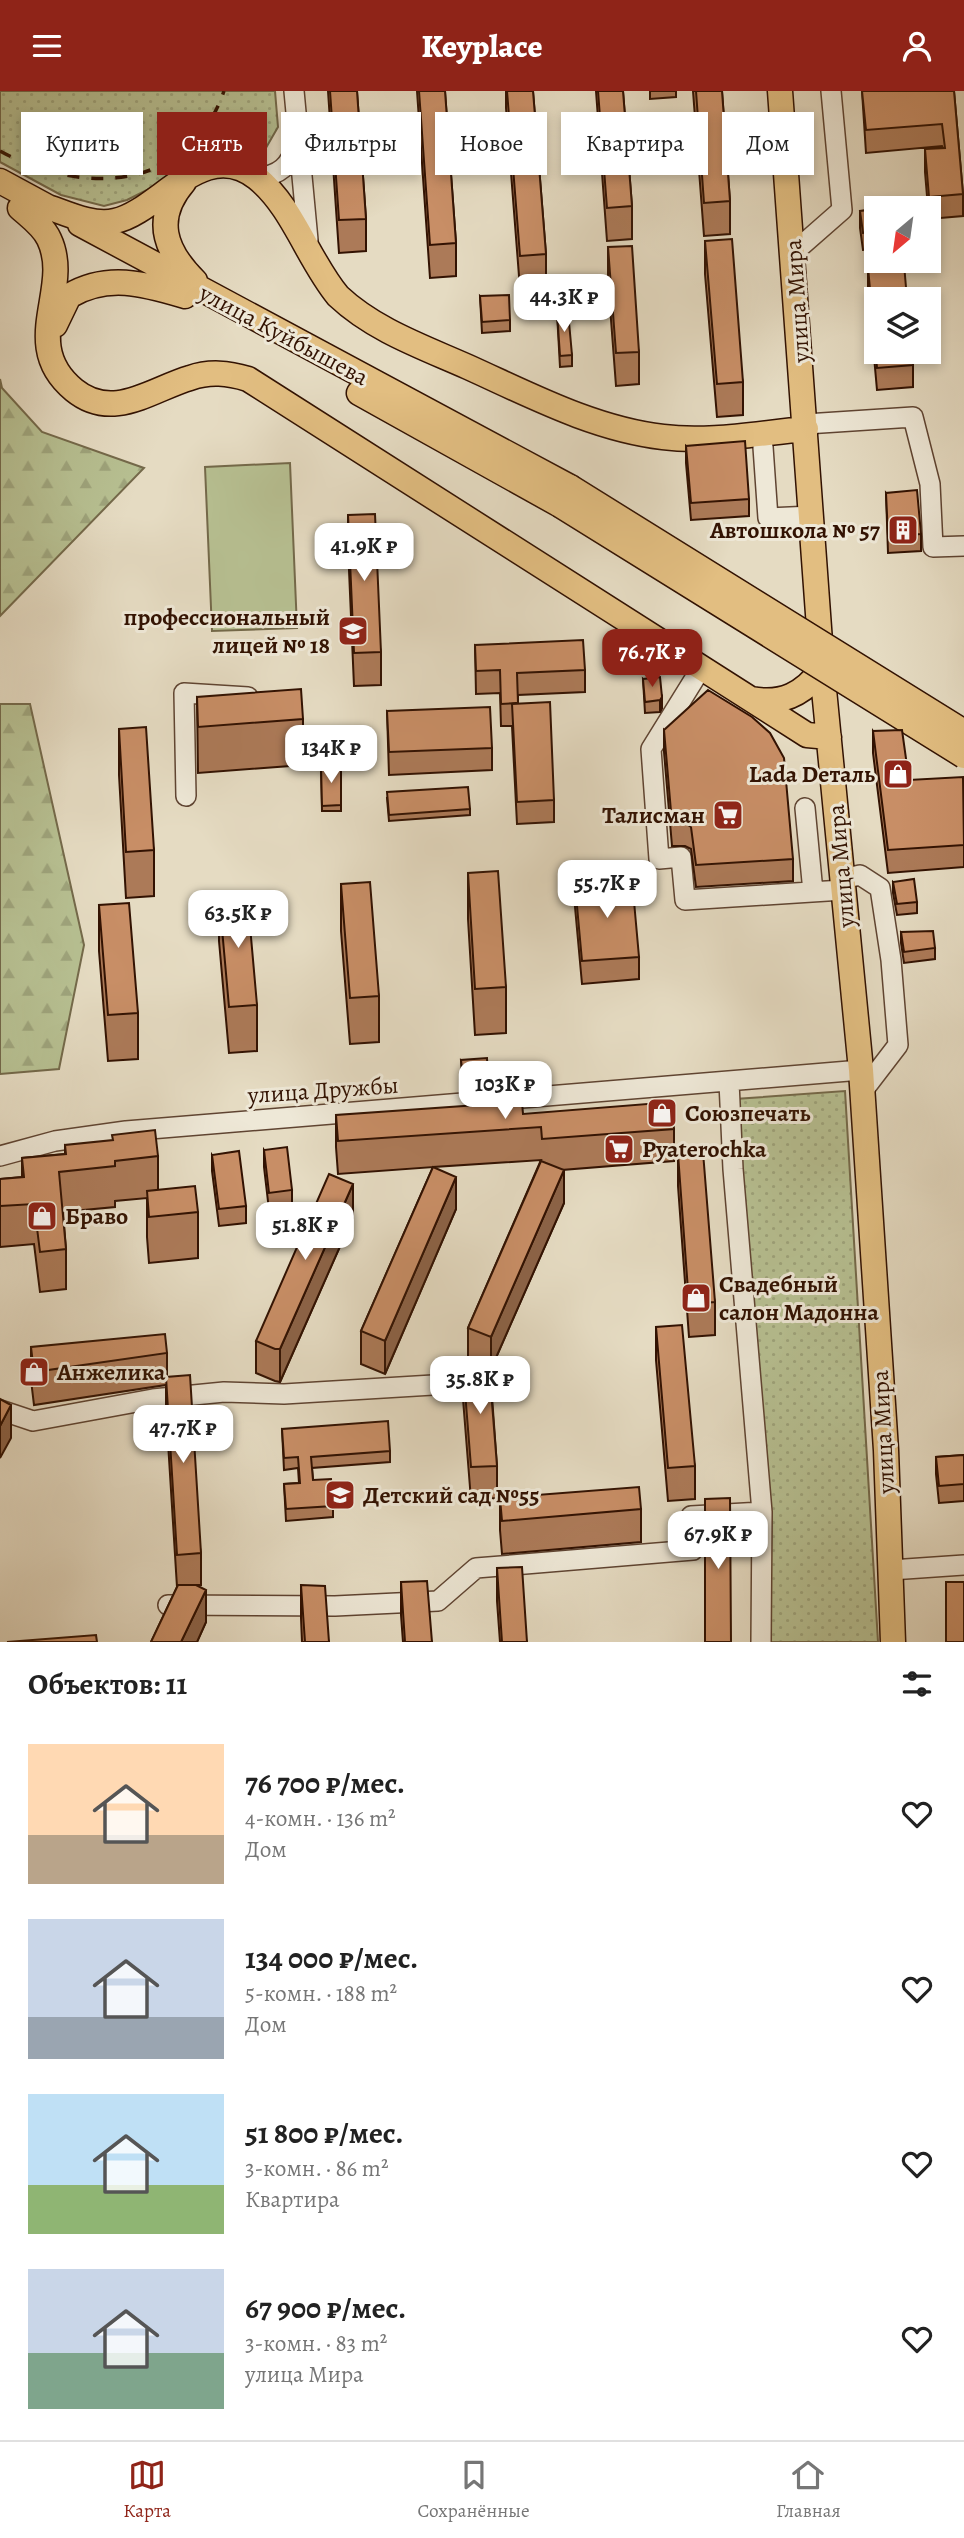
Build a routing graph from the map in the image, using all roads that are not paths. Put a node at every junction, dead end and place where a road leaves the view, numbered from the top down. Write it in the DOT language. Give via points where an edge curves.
graph roads {
  1 [pos="294,91"];
  2 [pos="780,91"];
  3 [pos="831,91"];
  4 [pos="295,112"];
  5 [pos="281,170"];
  6 [pos="191,175"];
  7 [pos="193,175"];
  8 [pos="253,175"];
  9 [pos="300,175"];
  10 [pos="257,178"];
  11 [pos="0,181"];
  12 [pos="301,191"];
  13 [pos="10,202"];
  14 [pos="280,205"];
  15 [pos="48,207"];
  16 [pos="793,253"];
  17 [pos="311,257"];
  18 [pos="185,296"];
  19 [pos="214,298"];
  20 [pos="52,360"];
  21 [pos="806,426"];
  22 [pos="763,447"];
  23 [pos="565,496"];
  24 [pos="812,516"];
  25 [pos="964,546"];
  26 [pos="822,669"];
  27 [pos="700,670"];
  28 [pos="251,697"];
  29 [pos="747,698"];
  30 [pos="964,732"];
  31 [pos="829,737"];
  32 [pos="964,756"];
  33 [pos="186,796"];
  34 [pos="806,809"];
  35 [pos="848,881"];
  36 [pos="813,892"];
  37 [pos="861,1081"];
  38 [pos="729,1082"];
  39 [pos="0,1156"];
  40 [pos="499,1381"];
  41 [pos="0,1410"];
  42 [pos="762,1512"];
  43 [pos="964,1565"];
  44 [pos="891,1570"];
  45 [pos="168,1605"];
  46 [pos="761,1642"];
  47 [pos="893,1642"];
  1 -- 4 [label="street"];
  2 -- 16 [label="main road, улица Мира"];
  3 -- 16 [label="street" via="842,210"];
  5 -- 10 [label="street"];
  6 -- 15 [label="main road" via="126,219 80,218"];
  7 -- 19 [label="main road" via="169,202 166,231 178,263"];
  8 -- 10 [label="main road"];
  9 -- 12 [label="street"];
  10 -- 14 [label="main road"];
  11 -- 15 [label="main road, улица Куйбышева"];
  12 -- 14 [label="street"];
  12 -- 17 [label="street"];
  13 -- 18 [label="main road, улица Куйбышева"];
  13 -- 20 [label="main road" via="43,229 53,250 47,321"];
  14 -- 17 [label="main road"];
  15 -- 19 [label="main road, улица Куйбышева"];
  16 -- 21 [label="main road, улица Мира"];
  17 -- 21 [label="main road" via="338,296 370,322 596,422 672,438"];
  18 -- 20 [label="main road" via="138,283 100,282 81,289 69,296 57,318"];
  18 -- 23 [label="main road, улица Куйбышева"];
  19 -- 23 [label="main road, улица Куйбышева"];
  20 -- 27 [label="main road" via="76,391 105,404 136,400 210,373 248,379"];
  21 -- 24 [label="main road, улица Мира"];
  21 -- 25 [label="street" via="914,417 930,484 933,547"];
  22 -- 24 [label="street" via="768,518"];
  23 -- 30 [label="main road, bridge" via="681,553"];
  23 -- 32 [label="main road, bridge"];
  24 -- 26 [label="main road, улица Мира"];
  26 -- 29 [label="main road" via="788,699"];
  26 -- 31 [label="main road, улица Мира"];
  27 -- 29 [label="main road"];
  27 -- 36 [label="street" via="652,749 659,859 681,857 685,900"];
  28 -- 33 [label="street" via="184,693"];
  29 -- 31 [label="main road" via="807,736"];
  31 -- 35 [label="main road, улица Мира"];
  34 -- 36 [label="street"];
  35 -- 36 [label="street"];
  35 -- 37 [label="main road, улица Мира"];
  35 -- 37 [label="street" via="880,888 898,1019 898,1045"];
  37 -- 38 [label="street, улица Дружбы"];
  37 -- 44 [label="main road, улица Мира"];
  38 -- 39 [label="street, улица Дружбы" via="125,1131 55,1141"];
  38 -- 42 [label="street"];
  40 -- 41 [label="street" via="284,1394 224,1392 153,1399 33,1421"];
  42 -- 45 [label="street" via="691,1516 694,1550 476,1568 438,1601"];
  42 -- 46 [label="street"];
  43 -- 44 [label="street"];
  44 -- 47 [label="main road, улица Мира"];
}
